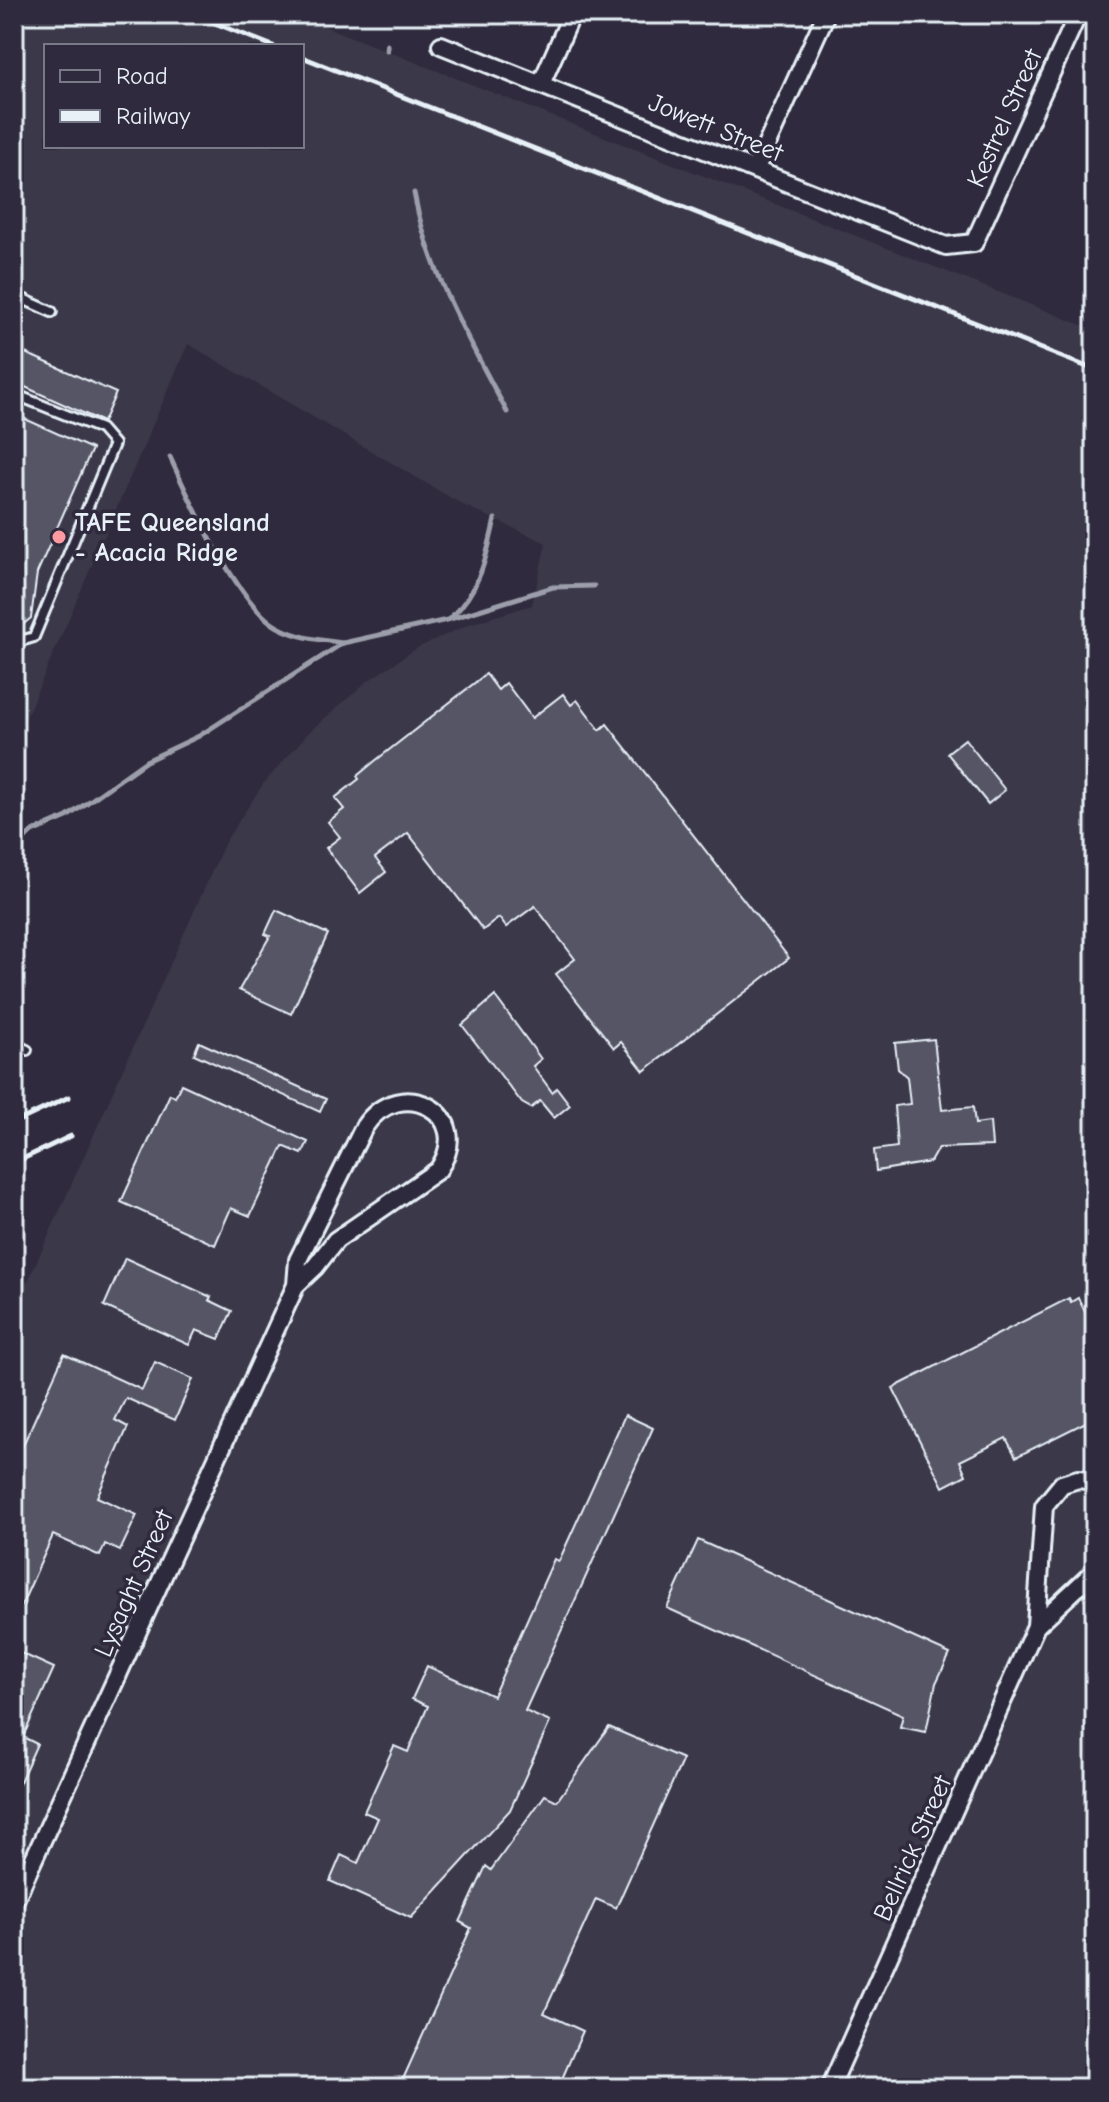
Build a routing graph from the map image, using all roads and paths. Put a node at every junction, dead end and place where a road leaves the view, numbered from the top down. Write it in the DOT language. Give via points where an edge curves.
graph roads {
  1 [pos="572,14"];
  2 [pos="826,14"];
  3 [pos="1078,14"];
  4 [pos="441,45"];
  5 [pos="541,84"];
  6 [pos="756,168"];
  7 [pos="974,243"];
  8 [pos="14,295"];
  9 [pos="52,312"];
  10 [pos="14,394"];
  11 [pos="14,643"];
  12 [pos="14,1044"];
  13 [pos="27,1050"];
  14 [pos="296,1285"];
  15 [pos="1095,1481"];
  16 [pos="1095,1571"];
  17 [pos="1036,1626"];
  18 [pos="14,1902"];
  19 [pos="830,2088"];
  1 -- 5 [label="street"];
  2 -- 6 [label="street"];
  3 -- 7 [label="street, Kestrel Street"];
  4 -- 5 [label="street, Jowett Street"];
  5 -- 6 [label="street, Jowett Street"];
  6 -- 7 [label="street, Jowett Street" via="946,246"];
  8 -- 9 [label="lane"];
  10 -- 11 [label="lane" via="101,429 114,444 34,637"];
  12 -- 13 [label="lane"];
  14 -- 14 [label="street, Lysaght Street" via="298,1260 371,1115 395,1102 430,1106 449,1137 438,1170 336,1240"];
  14 -- 18 [label="street, Lysaght Street"];
  15 -- 17 [label="street, Bellrick Street" via="1062,1484 1044,1506"];
  16 -- 17 [label="street, Bellrick Street"];
  17 -- 19 [label="street, Bellrick Street"];
}
